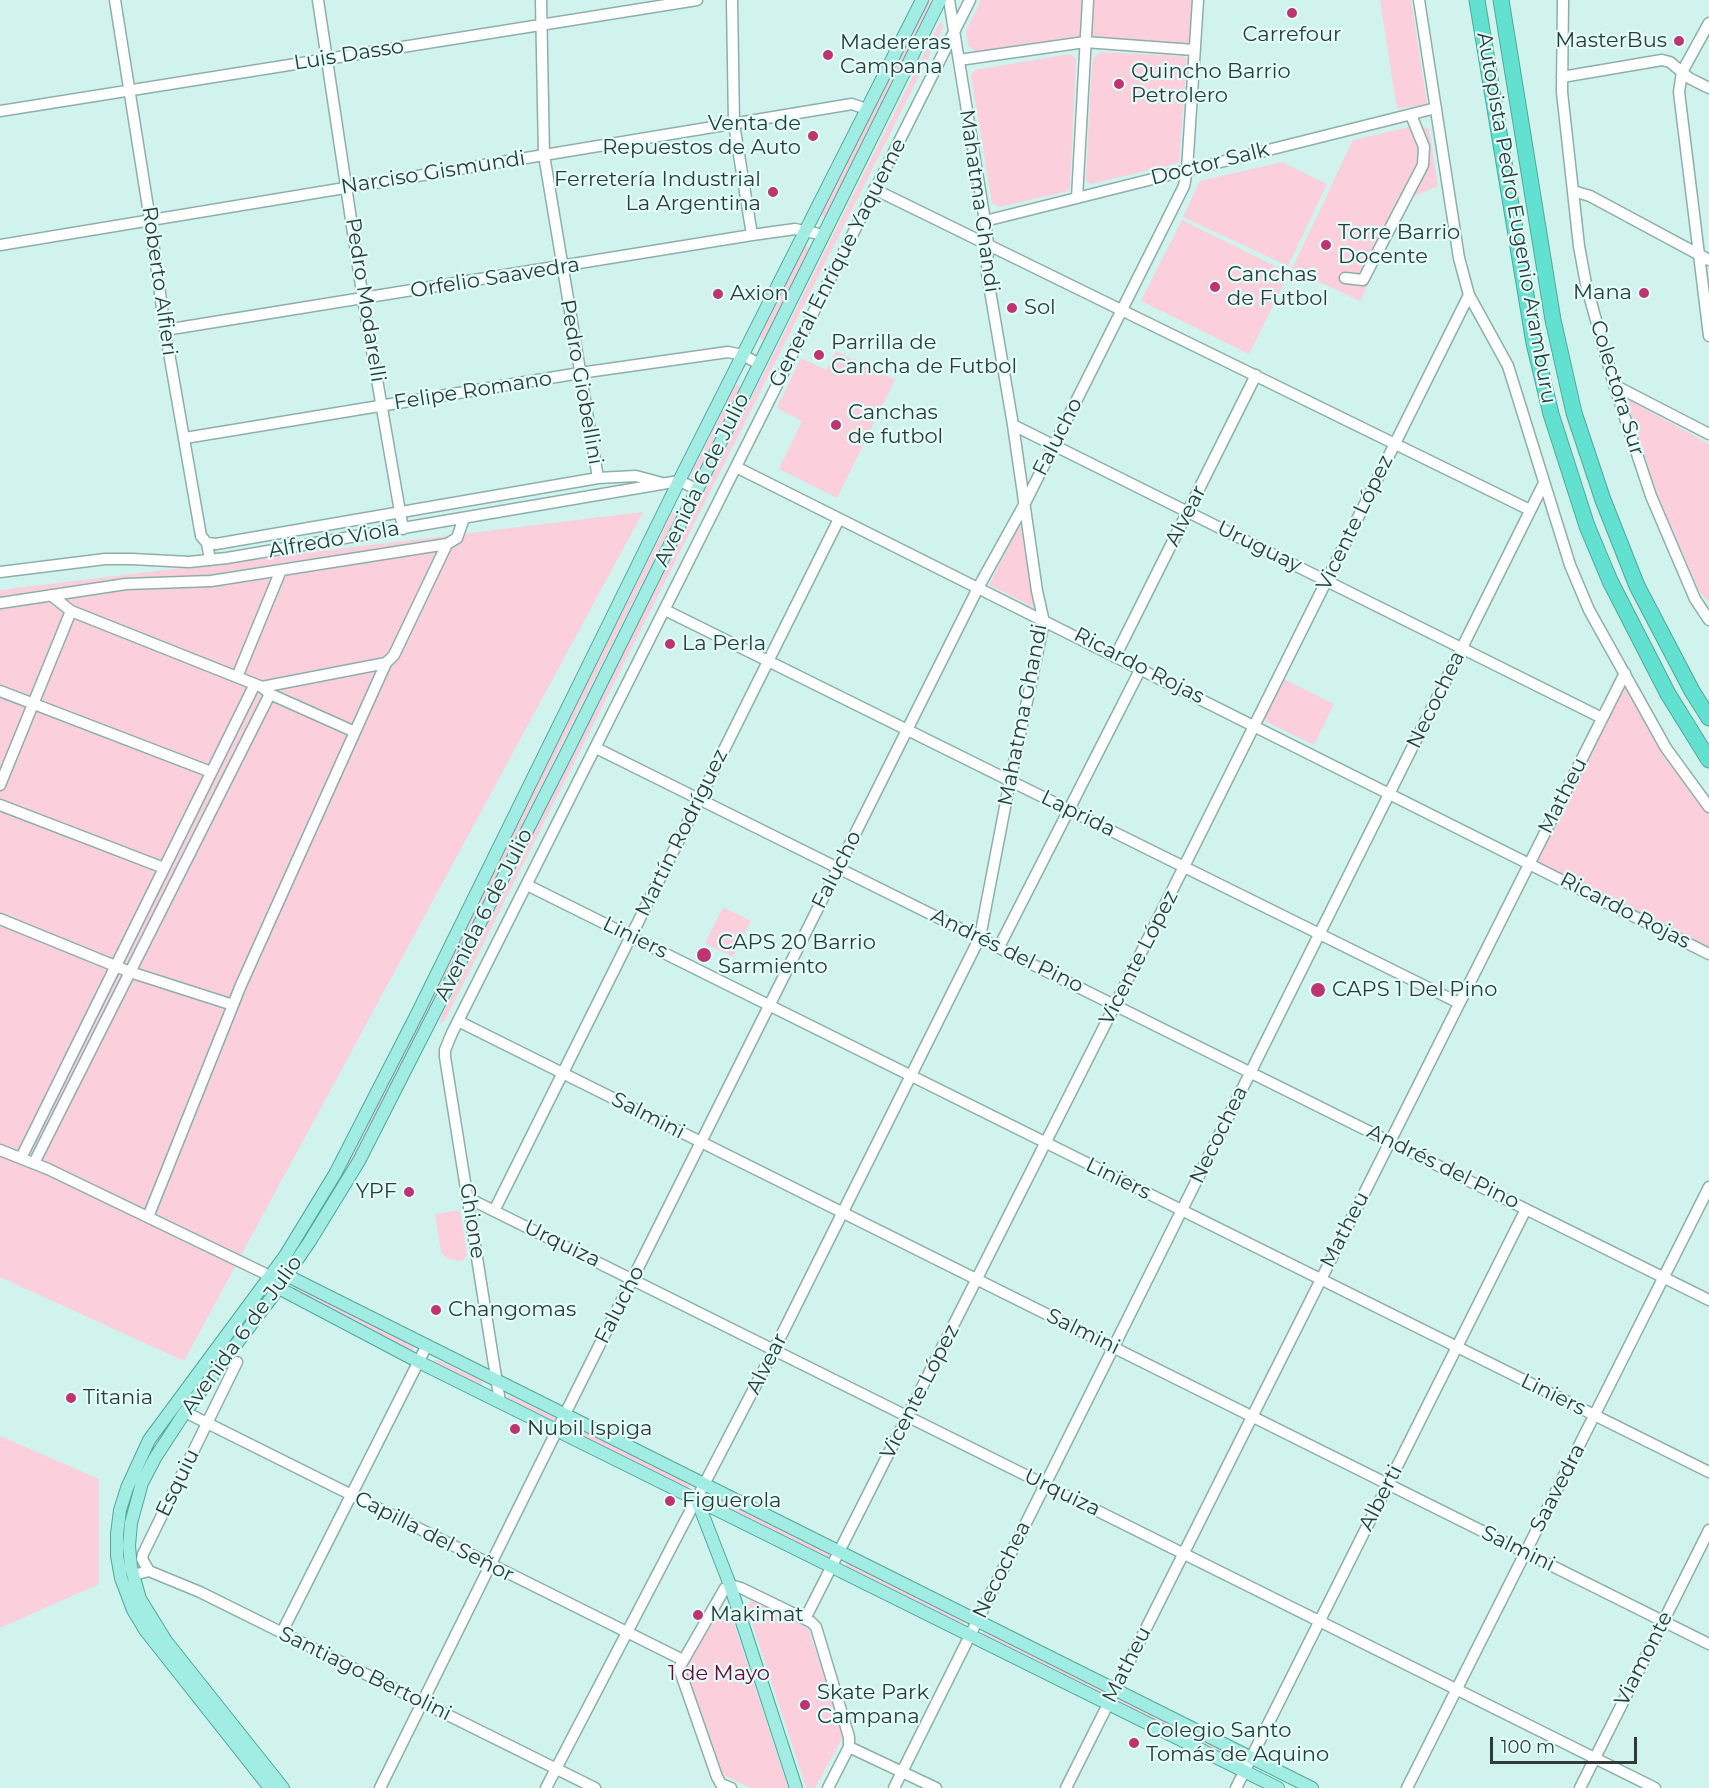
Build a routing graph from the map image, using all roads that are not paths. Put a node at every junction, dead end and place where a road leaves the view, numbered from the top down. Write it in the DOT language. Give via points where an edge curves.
graph roads {
  1 [pos="115,0"];
  2 [pos="318,0"];
  3 [pos="541,0"];
  4 [pos="697,0"];
  5 [pos="732,0"];
  6 [pos="922,0"];
  7 [pos="940,0"];
  8 [pos="949,0"];
  9 [pos="970,0"];
  10 [pos="1088,0"];
  11 [pos="1198,0"];
  12 [pos="1419,0"];
  13 [pos="1477,0"];
  14 [pos="1501,0"];
  15 [pos="1563,0"];
  16 [pos="1709,23"];
  17 [pos="542,25"];
  18 [pos="955,30"];
  19 [pos="1085,42"];
  20 [pos="1194,50"];
  21 [pos="327,59"];
  22 [pos="959,60"];
  23 [pos="1682,72"];
  24 [pos="1562,77"];
  25 [pos="1709,88"];
  26 [pos="129,90"];
  27 [pos="866,108"];
  28 [pos="1436,108"];
  29 [pos="0,111"];
  30 [pos="1411,115"];
  31 [pos="734,124"];
  32 [pos="544,155"];
  33 [pos="1187,170"];
  34 [pos="347,188"];
  35 [pos="874,189"];
  36 [pos="1573,191"];
  37 [pos="1077,198"];
  38 [pos="150,220"];
  39 [pos="985,221"];
  40 [pos="805,231"];
  41 [pos="752,235"];
  42 [pos="824,235"];
  43 [pos="988,244"];
  44 [pos="0,245"];
  45 [pos="1704,258"];
  46 [pos="562,267"];
  47 [pos="1345,278"];
  48 [pos="1468,295"];
  49 [pos="363,299"];
  50 [pos="1122,310"];
  51 [pos="165,330"];
  52 [pos="1709,336"];
  53 [pos="743,355"];
  54 [pos="759,364"];
  55 [pos="580,373"];
  56 [pos="1256,375"];
  57 [pos="1614,385"];
  58 [pos="382,405"];
  59 [pos="1013,424"];
  60 [pos="1709,434"];
  61 [pos="185,438"];
  62 [pos="1395,443"];
  63 [pos="1054,445"];
  64 [pos="736,466"];
  65 [pos="598,478"];
  66 [pos="679,481"];
  67 [pos="1544,483"];
  68 [pos="666,484"];
  69 [pos="697,489"];
  70 [pos="1024,505"];
  71 [pos="1530,510"];
  72 [pos="400,512"];
  73 [pos="1188,512"];
  74 [pos="464,518"];
  75 [pos="839,519"];
  76 [pos="403,529"];
  77 [pos="207,543"];
  78 [pos="447,544"];
  79 [pos="210,560"];
  80 [pos="281,570"];
  81 [pos="0,572"];
  82 [pos="1326,580"];
  83 [pos="978,587"];
  84 [pos="51,595"];
  85 [pos="0,603"];
  86 [pos="664,610"];
  87 [pos="70,611"];
  88 [pos="1043,620"];
  89 [pos="1709,620"];
  90 [pos="1462,648"];
  91 [pos="1116,656"];
  92 [pos="768,661"];
  93 [pos="386,663"];
  94 [pos="1140,670"];
  95 [pos="1625,673"];
  96 [pos="237,677"];
  97 [pos="262,688"];
  98 [pos="0,691"];
  99 [pos="33,704"];
  100 [pos="1602,718"];
  101 [pos="1709,718"];
  102 [pos="1255,725"];
  103 [pos="907,730"];
  104 [pos="355,732"];
  105 [pos="596,748"];
  106 [pos="1709,760"];
  107 [pos="211,772"];
  108 [pos="1010,781"];
  109 [pos="0,785"];
  110 [pos="1390,793"];
  111 [pos="699,799"];
  112 [pos="0,805"];
  113 [pos="1709,807"];
  114 [pos="1069,810"];
  115 [pos="1529,862"];
  116 [pos="1184,867"];
  117 [pos="164,868"];
  118 [pos="838,868"];
  119 [pos="527,885"];
  120 [pos="0,919"];
  121 [pos="1319,933"];
  122 [pos="631,936"];
  123 [pos="980,937"];
  124 [pos="999,947"];
  125 [pos="1709,954"];
  126 [pos="116,966"];
  127 [pos="130,972"];
  128 [pos="1459,1003"];
  129 [pos="233,1005"];
  130 [pos="770,1005"];
  131 [pos="1115,1005"];
  132 [pos="458,1021"];
  133 [pos="448,1041"];
  134 [pos="1250,1072"];
  135 [pos="563,1073"];
  136 [pos="911,1076"];
  137 [pos="1390,1141"];
  138 [pos="701,1142"];
  139 [pos="1046,1143"];
  140 [pos="0,1150"];
  141 [pos="21,1158"];
  142 [pos="34,1163"];
  143 [pos="1709,1187"];
  144 [pos="468,1198"];
  145 [pos="1526,1209"];
  146 [pos="1182,1210"];
  147 [pos="494,1211"];
  148 [pos="843,1212"];
  149 [pos="148,1217"];
  150 [pos="270,1276"];
  151 [pos="286,1276"];
  152 [pos="1664,1277"];
  153 [pos="633,1279"];
  154 [pos="977,1279"];
  155 [pos="1321,1279"];
  156 [pos="278,1288"];
  157 [pos="1709,1300"];
  158 [pos="426,1347"];
  159 [pos="1113,1347"];
  160 [pos="1457,1347"];
  161 [pos="774,1350"];
  162 [pos="237,1362"];
  163 [pos="419,1362"];
  164 [pos="497,1382"];
  165 [pos="500,1402"];
  166 [pos="185,1412"];
  167 [pos="1594,1415"];
  168 [pos="564,1416"];
  169 [pos="908,1416"];
  170 [pos="1252,1416"];
  171 [pos="207,1423"];
  172 [pos="556,1430"];
  173 [pos="1709,1472"];
  174 [pos="1388,1484"];
  175 [pos="1045,1485"];
  176 [pos="704,1486"];
  177 [pos="351,1495"];
  178 [pos="697,1500"];
  179 [pos="1709,1530"];
  180 [pos="839,1552"];
  181 [pos="1183,1553"];
  182 [pos="1526,1553"];
  183 [pos="490,1564"];
  184 [pos="832,1566"];
  185 [pos="148,1571"];
  186 [pos="133,1575"];
  187 [pos="730,1585"];
  188 [pos="805,1619"];
  189 [pos="977,1621"];
  190 [pos="1319,1621"];
  191 [pos="1663,1621"];
  192 [pos="282,1632"];
  193 [pos="627,1634"];
  194 [pos="970,1635"];
  195 [pos="1709,1644"];
  196 [pos="683,1660"];
  197 [pos="1457,1689"];
  198 [pos="1115,1690"];
  199 [pos="422,1702"];
  200 [pos="1108,1703"];
  201 [pos="849,1747"];
  202 [pos="1251,1758"];
  203 [pos="1595,1758"];
  204 [pos="556,1768"];
  205 [pos="1244,1771"];
  206 [pos="903,1772"];
  207 [pos="727,1787"];
  208 [pos="270,1788"];
  209 [pos="284,1788"];
  210 [pos="380,1788"];
  211 [pos="546,1788"];
  212 [pos="595,1788"];
  213 [pos="796,1788"];
  214 [pos="828,1788"];
  215 [pos="894,1788"];
  216 [pos="936,1788"];
  217 [pos="1066,1788"];
  218 [pos="1236,1788"];
  219 [pos="1278,1788"];
  220 [pos="1312,1788"];
  221 [pos="1407,1788"];
  222 [pos="1580,1788"];
  223 [pos="1655,1788"];
  1 -- 26 [label="street, Roberto Alfieri"];
  2 -- 21 [label="street, Pedro Modarelli"];
  3 -- 17 [label="street, Pedro Giobellini"];
  4 -- 17 [label="street, Luis Dasso"];
  5 -- 31 [label="street"];
  6 -- 27 [label="main road, Avenida 6 de Julio"];
  7 -- 42 [label="main road, Avenida 6 de Julio"];
  8 -- 18 [label="street, Mahatma Ghandi"];
  9 -- 18 [label="street, General Enrique Yaqueme"];
  10 -- 19 [label="street"];
  11 -- 20 [label="street, Falucho"];
  12 -- 28 [label="street"];
  13 -- 106 [label="highway, Autopista Pedro Eugenio Aramburu" via="1534,344 1554,424 1587,526 1610,581 1668,694"];
  14 -- 101 [label="highway, Autopista Pedro Eugenio Aramburu" via="1553,320 1574,413 1637,586"];
  15 -- 24 [label="street, Colectora Sur"];
  16 -- 23 [label="street"];
  17 -- 21 [label="street, Luis Dasso"];
  17 -- 32 [label="street, Pedro Giobellini"];
  18 -- 22 [label="street, Mahatma Ghandi"];
  18 -- 35 [label="street, General Enrique Yaqueme"];
  19 -- 20 [label="street"];
  19 -- 22 [label="street"];
  19 -- 37 [label="street"];
  20 -- 33 [label="street, Falucho"];
  21 -- 26 [label="street, Luis Dasso"];
  21 -- 34 [label="street, Pedro Modarelli"];
  22 -- 39 [label="street, Mahatma Ghandi"];
  23 -- 24 [label="street" via="1662,60"];
  23 -- 25 [label="street"];
  23 -- 45 [label="street" via="1679,92"];
  24 -- 36 [label="street, Colectora Sur"];
  26 -- 29 [label="street, Luis Dasso"];
  26 -- 38 [label="street, Roberto Alfieri"];
  27 -- 31 [label="street, Narciso Gismundi" via="852,104"];
  27 -- 40 [label="main road, Avenida 6 de Julio"];
  28 -- 30 [label="street, Doctor Salk"];
  28 -- 48 [label="street"];
  30 -- 33 [label="street, Doctor Salk"];
  30 -- 47 [label="street" via="1424,147 1423,165 1363,280"];
  31 -- 32 [label="street, Narciso Gismundi"];
  31 -- 41 [label="street"];
  32 -- 34 [label="street, Narciso Gismundi"];
  32 -- 46 [label="street, Pedro Giobellini"];
  33 -- 37 [label="street, Doctor Salk"];
  33 -- 50 [label="street, Falucho" via="1184,186"];
  34 -- 38 [label="street, Narciso Gismundi"];
  34 -- 49 [label="street, Pedro Modarelli"];
  35 -- 43 [label="street"];
  35 -- 64 [label="street, General Enrique Yaqueme"];
  36 -- 45 [label="street" via="1590,196"];
  36 -- 57 [label="street, Colectora Sur" via="1586,284"];
  37 -- 39 [label="street, Doctor Salk"];
  38 -- 44 [label="street, Narciso Gismundi"];
  38 -- 51 [label="street, Roberto Alfieri"];
  39 -- 43 [label="street, Mahatma Ghandi"];
  40 -- 41 [label="street, Orfelio Saavedra"];
  40 -- 42 [label="street, Orfelio Saavedra"];
  40 -- 53 [label="main road, Avenida 6 de Julio"];
  41 -- 46 [label="street, Orfelio Saavedra"];
  42 -- 54 [label="main road, Avenida 6 de Julio"];
  43 -- 50 [label="street"];
  43 -- 59 [label="street, Mahatma Ghandi" via="987,273"];
  45 -- 52 [label="street"];
  46 -- 49 [label="street, Orfelio Saavedra"];
  46 -- 55 [label="street, Pedro Giobellini"];
  48 -- 62 [label="street, Vicente López"];
  48 -- 67 [label="street" via="1508,366"];
  49 -- 51 [label="street, Orfelio Saavedra"];
  49 -- 58 [label="street, Pedro Modarelli"];
  50 -- 56 [label="street"];
  50 -- 63 [label="street, Falucho"];
  51 -- 61 [label="street, Roberto Alfieri"];
  53 -- 54 [label="street, Felipe Romano"];
  53 -- 55 [label="street, Felipe Romano" via="728,352"];
  53 -- 66 [label="main road, Avenida 6 de Julio"];
  54 -- 69 [label="main road, Avenida 6 de Julio"];
  55 -- 58 [label="street, Felipe Romano"];
  55 -- 65 [label="street, Pedro Giobellini"];
  56 -- 62 [label="street"];
  56 -- 73 [label="street, Alvear"];
  57 -- 60 [label="street"];
  57 -- 89 [label="street, Colectora Sur" via="1658,514 1695,599"];
  58 -- 61 [label="street, Felipe Romano"];
  58 -- 72 [label="street, Pedro Modarelli"];
  59 -- 63 [label="street, Uruguay"];
  59 -- 70 [label="street, Mahatma Ghandi"];
  61 -- 77 [label="street, Roberto Alfieri" via="201,536"];
  62 -- 71 [label="street"];
  62 -- 82 [label="street, Vicente López"];
  63 -- 70 [label="street, Falucho"];
  63 -- 73 [label="street, Uruguay"];
  64 -- 75 [label="street, Ricardo Rojas"];
  64 -- 83 [label="street, Ricardo Rojas"];
  64 -- 86 [label="street, General Enrique Yaqueme"];
  65 -- 68 [label="street, Alfredo Viola" via="636,476"];
  65 -- 72 [label="street, Alfredo Viola"];
  66 -- 68 [label="street, Alfredo Viola"];
  66 -- 69 [label="street"];
  66 -- 150 [label="main road, Avenida 6 de Julio" via="340,1165"];
  67 -- 71 [label="street, Necochea"];
  67 -- 95 [label="street" via="1579,587"];
  68 -- 74 [label="street, Alfredo Viola"];
  69 -- 151 [label="main road, Avenida 6 de Julio" via="358,1161"];
  70 -- 83 [label="street, Falucho"];
  70 -- 88 [label="street, Mahatma Ghandi"];
  71 -- 90 [label="street, Necochea"];
  72 -- 76 [label="street, Pedro Modarelli"];
  72 -- 77 [label="street, Alfredo Viola"];
  73 -- 82 [label="street, Uruguay"];
  73 -- 91 [label="street, Alvear"];
  74 -- 76 [label="street, Alfredo Viola"];
  74 -- 78 [label="street" via="458,538"];
  75 -- 83 [label="street, Ricardo Rojas"];
  75 -- 92 [label="street, Martín Rodríguez"];
  76 -- 79 [label="street, Alfredo Viola"];
  77 -- 79 [label="street, Roberto Alfieri"];
  78 -- 80 [label="street"];
  78 -- 93 [label="street" via="394,655"];
  79 -- 81 [label="street, Alfredo Viola" via="105,559"];
  80 -- 84 [label="street" via="211,581 126,584"];
  80 -- 96 [label="street"];
  82 -- 90 [label="street, Uruguay"];
  82 -- 102 [label="street, Vicente López"];
  83 -- 88 [label="street, Ricardo Rojas"];
  83 -- 103 [label="street, Falucho"];
  84 -- 85 [label="street"];
  84 -- 87 [label="street"];
  86 -- 92 [label="street, Laprida"];
  86 -- 105 [label="street, General Enrique Yaqueme"];
  87 -- 96 [label="street"];
  87 -- 99 [label="street"];
  88 -- 91 [label="street, Ricardo Rojas"];
  88 -- 108 [label="street, Mahatma Ghandi"];
  90 -- 100 [label="street, Uruguay"];
  90 -- 110 [label="street, Necochea"];
  91 -- 94 [label="street, Ricardo Rojas"];
  91 -- 102 [label="street, Ricardo Rojas"];
  92 -- 103 [label="street, Laprida"];
  92 -- 111 [label="street, Martín Rodríguez"];
  93 -- 97 [label="street"];
  93 -- 104 [label="street"];
  94 -- 102 [label="street, Ricardo Rojas"];
  94 -- 114 [label="street"];
  95 -- 100 [label="street, Matheu"];
  95 -- 113 [label="street" via="1666,748"];
  96 -- 97 [label="street"];
  97 -- 104 [label="street"];
  97 -- 107 [label="street"];
  97 -- 127 [label="street"];
  98 -- 99 [label="street"];
  99 -- 107 [label="street"];
  99 -- 109 [label="street"];
  100 -- 115 [label="street, Matheu"];
  102 -- 110 [label="street, Ricardo Rojas"];
  102 -- 116 [label="street, Vicente López"];
  103 -- 108 [label="street, Laprida"];
  103 -- 118 [label="street, Falucho"];
  104 -- 129 [label="street"];
  105 -- 111 [label="street, Andrés del Pino"];
  105 -- 119 [label="street, General Enrique Yaqueme"];
  107 -- 117 [label="street"];
  108 -- 114 [label="street, Laprida"];
  108 -- 123 [label="street, Mahatma Ghandi"];
  110 -- 115 [label="street, Ricardo Rojas"];
  110 -- 121 [label="street, Necochea"];
  111 -- 118 [label="street, Andrés del Pino"];
  111 -- 122 [label="street, Martín Rodríguez"];
  112 -- 117 [label="street"];
  114 -- 116 [label="street, Laprida"];
  114 -- 124 [label="street"];
  115 -- 125 [label="street, Ricardo Rojas"];
  115 -- 128 [label="street, Matheu"];
  116 -- 121 [label="street, Laprida"];
  116 -- 131 [label="street, Vicente López"];
  117 -- 126 [label="street"];
  118 -- 123 [label="street, Andrés del Pino"];
  118 -- 130 [label="street, Falucho"];
  119 -- 122 [label="street, Liniers"];
  119 -- 132 [label="street, General Enrique Yaqueme"];
  120 -- 126 [label="street"];
  121 -- 128 [label="street, Laprida"];
  121 -- 134 [label="street, Necochea"];
  122 -- 130 [label="street, Liniers"];
  122 -- 135 [label="street, Martín Rodríguez"];
  123 -- 124 [label="street, Andrés del Pino"];
  123 -- 136 [label="street, Alvear"];
  124 -- 131 [label="street, Andrés del Pino"];
  126 -- 127 [label="street"];
  126 -- 141 [label="street"];
  127 -- 129 [label="street"];
  127 -- 142 [label="street"];
  128 -- 137 [label="street, Matheu"];
  129 -- 149 [label="street"];
  130 -- 136 [label="street, Liniers"];
  130 -- 138 [label="street, Falucho"];
  131 -- 134 [label="street, Andrés del Pino"];
  131 -- 139 [label="street, Vicente López"];
  132 -- 133 [label="street, General Enrique Yaqueme"];
  132 -- 135 [label="street, Salmini"];
  133 -- 144 [label="street, Ghione" via="445,1057"];
  134 -- 137 [label="street, Andrés del Pino"];
  134 -- 146 [label="street, Necochea"];
  135 -- 138 [label="street, Salmini"];
  135 -- 147 [label="street, Martín Rodríguez"];
  136 -- 139 [label="street, Liniers"];
  136 -- 148 [label="street, Alvear"];
  137 -- 145 [label="street, Andrés del Pino"];
  137 -- 155 [label="street, Matheu"];
  138 -- 148 [label="street, Salmini"];
  138 -- 153 [label="street, Falucho"];
  139 -- 146 [label="street, Liniers"];
  139 -- 154 [label="street, Vicente López"];
  140 -- 141 [label="street"];
  141 -- 142 [label="street"];
  142 -- 149 [label="street"];
  143 -- 152 [label="street, Saavedra"];
  144 -- 147 [label="street, Urquiza"];
  144 -- 164 [label="street, Ghione"];
  145 -- 152 [label="street, Andrés del Pino"];
  145 -- 160 [label="street, Alberti"];
  146 -- 155 [label="street, Liniers"];
  146 -- 159 [label="street, Necochea"];
  147 -- 153 [label="street, Urquiza"];
  148 -- 154 [label="street, Salmini"];
  148 -- 161 [label="street, Alvear"];
  149 -- 150 [label="street"];
  150 -- 151 [label="main road"];
  150 -- 156 [label="main road"];
  150 -- 208 [label="main road, Avenida 6 de Julio" via="149,1440 127,1488 117,1533 121,1578 133,1610"];
  151 -- 156 [label="main road, Avenida 6 de Julio"];
  151 -- 158 [label="main road"];
  152 -- 157 [label="street, Andrés del Pino"];
  152 -- 167 [label="street, Saavedra"];
  153 -- 161 [label="street, Urquiza"];
  153 -- 168 [label="street, Falucho"];
  154 -- 159 [label="street, Salmini"];
  154 -- 169 [label="street, Vicente López"];
  155 -- 160 [label="street, Liniers"];
  155 -- 170 [label="street, Matheu"];
  156 -- 163 [label="main road"];
  156 -- 166 [label="main road, Avenida 6 de Julio"];
  158 -- 163 [label="street"];
  158 -- 164 [label="main road"];
  159 -- 170 [label="street, Salmini"];
  159 -- 175 [label="street, Necochea"];
  160 -- 167 [label="street, Liniers"];
  160 -- 174 [label="street, Alberti"];
  161 -- 169 [label="street, Urquiza"];
  161 -- 176 [label="street, Alvear"];
  162 -- 171 [label="street, Esquiu"];
  163 -- 165 [label="main road"];
  163 -- 177 [label="street"];
  164 -- 165 [label="street, Ghione"];
  164 -- 168 [label="main road"];
  165 -- 172 [label="main road"];
  166 -- 171 [label="street, Capilla del Señor"];
  166 -- 186 [label="main road, Avenida 6 de Julio" via="154,1458 135,1502 129,1546"];
  167 -- 173 [label="street, Liniers"];
  167 -- 182 [label="street, Saavedra"];
  168 -- 172 [label="street, Falucho"];
  168 -- 176 [label="main road"];
  169 -- 175 [label="street, Urquiza"];
  169 -- 180 [label="street, Vicente López"];
  170 -- 174 [label="street, Salmini"];
  170 -- 181 [label="street, Matheu"];
  171 -- 177 [label="street, Capilla del Señor"];
  171 -- 185 [label="street, Esquiu" via="143,1554"];
  172 -- 178 [label="main road"];
  172 -- 183 [label="street, Falucho"];
  174 -- 182 [label="street, Salmini"];
  174 -- 190 [label="street, Alberti"];
  175 -- 181 [label="street, Urquiza"];
  175 -- 189 [label="street, Necochea"];
  176 -- 178 [label="street, Alvear"];
  176 -- 180 [label="main road"];
  177 -- 183 [label="street, Capilla del Señor"];
  177 -- 192 [label="street"];
  178 -- 184 [label="main road"];
  178 -- 187 [label="main road"];
  178 -- 193 [label="street, Alvear"];
  179 -- 191 [label="street, Viamonte"];
  180 -- 184 [label="street, Vicente López"];
  180 -- 189 [label="main road"];
  181 -- 190 [label="street, Urquiza"];
  181 -- 198 [label="street, Matheu"];
  182 -- 191 [label="street, Salmini"];
  182 -- 197 [label="street, Saavedra"];
  183 -- 193 [label="street, Capilla del Señor"];
  183 -- 199 [label="street, Falucho"];
  184 -- 188 [label="street, Vicente López"];
  184 -- 194 [label="main road"];
  185 -- 186 [label="street"];
  185 -- 192 [label="street, Santiago Bertolini"];
  186 -- 209 [label="main road, Avenida 6 de Julio" via="140,1599 166,1641"];
  187 -- 188 [label="street"];
  187 -- 196 [label="street"];
  187 -- 213 [label="main road"];
  188 -- 201 [label="street" via="816,1628"];
  189 -- 194 [label="street, Necochea"];
  189 -- 198 [label="main road"];
  190 -- 197 [label="street, Urquiza"];
  190 -- 202 [label="street, Alberti"];
  191 -- 195 [label="street, Salmini"];
  191 -- 203 [label="street, Viamonte"];
  192 -- 199 [label="street, Santiago Bertolini"];
  193 -- 196 [label="street, Capilla del Señor"];
  193 -- 204 [label="street, Alvear"];
  194 -- 200 [label="main road"];
  194 -- 206 [label="street, Necochea"];
  196 -- 207 [label="street" via="679,1672 717,1777"];
  197 -- 203 [label="street, Urquiza"];
  197 -- 221 [label="street, Saavedra"];
  198 -- 200 [label="street, Matheu"];
  198 -- 202 [label="main road"];
  199 -- 204 [label="street, Santiago Bertolini"];
  199 -- 210 [label="street, Falucho"];
  200 -- 205 [label="main road"];
  200 -- 217 [label="street, Matheu"];
  201 -- 206 [label="street"];
  201 -- 214 [label="street"];
  202 -- 205 [label="street, Alberti"];
  202 -- 220 [label="main road"];
  203 -- 222 [label="street, Viamonte"];
  203 -- 223 [label="street, Urquiza"];
  204 -- 211 [label="street, Alvear"];
  204 -- 212 [label="street, Santiago Bertolini"];
  205 -- 218 [label="street, Alberti"];
  205 -- 219 [label="main road"];
  206 -- 215 [label="street, Necochea"];
  206 -- 216 [label="street"];
}
